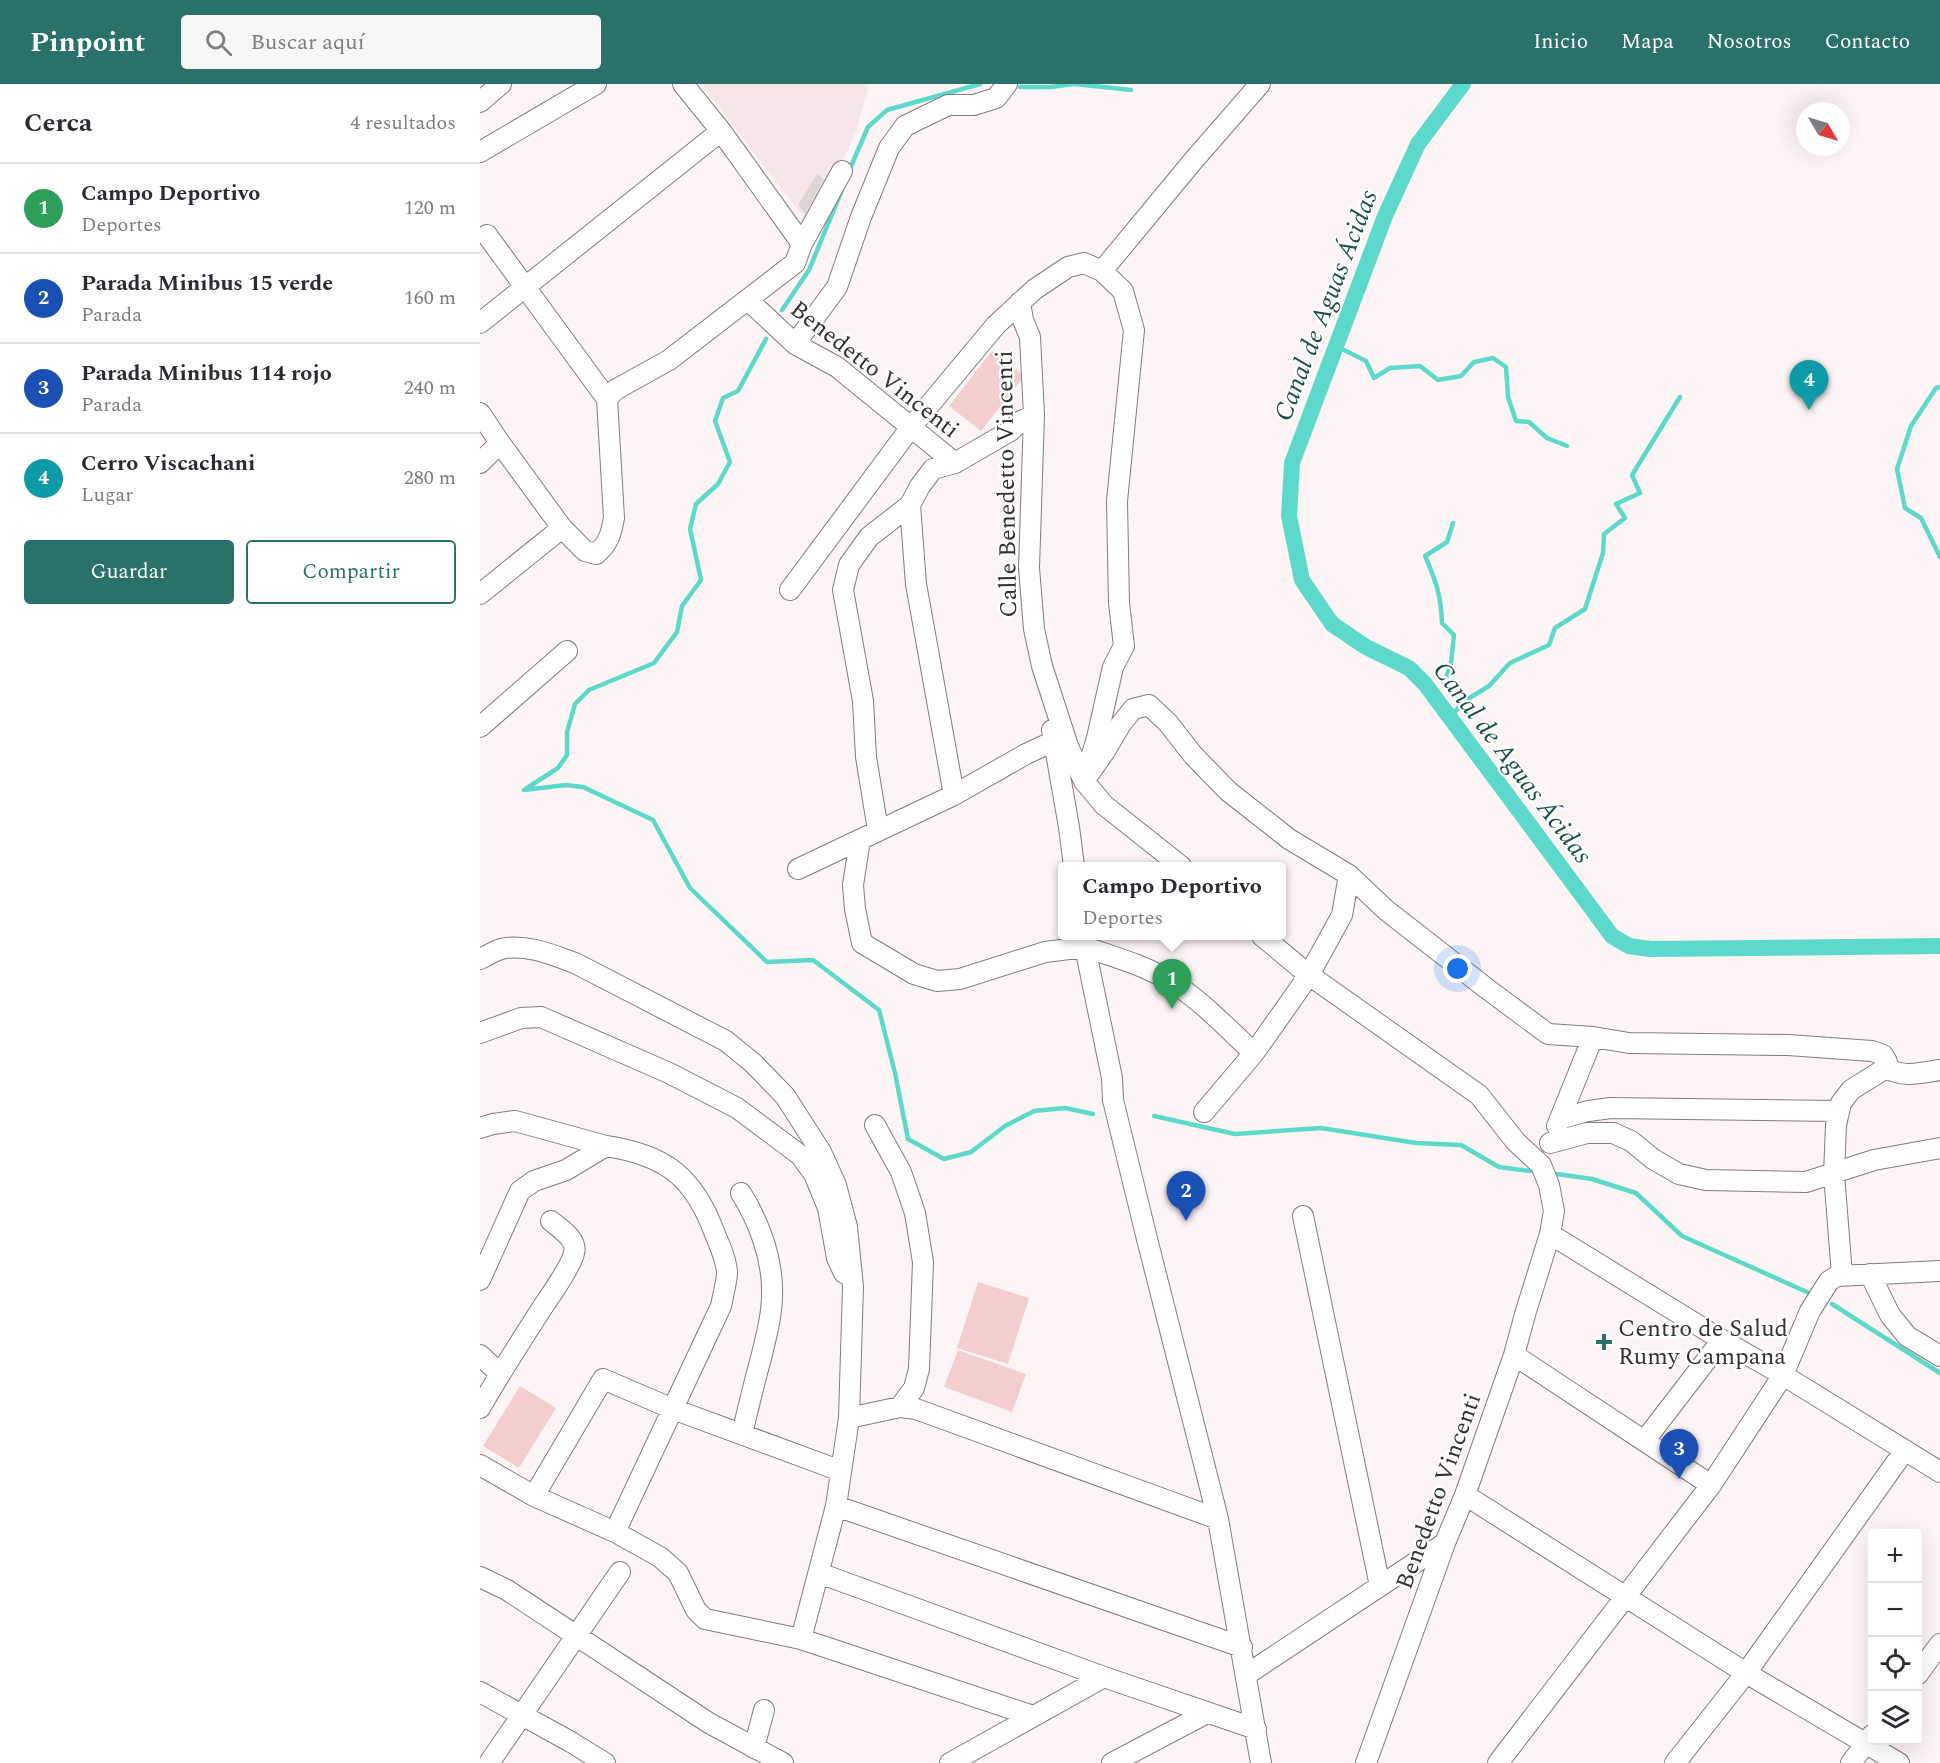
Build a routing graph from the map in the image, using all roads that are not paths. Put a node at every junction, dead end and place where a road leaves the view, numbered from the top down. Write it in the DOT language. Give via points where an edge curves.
graph roads {
  1 [pos="501,84"];
  2 [pos="596,84"];
  3 [pos="683,84"];
  4 [pos="1007,84"];
  5 [pos="1260,84"];
  6 [pos="480,102"];
  7 [pos="721,131"];
  8 [pos="480,152"];
  9 [pos="842,171"];
  10 [pos="488,235"];
  11 [pos="802,244"];
  12 [pos="1102,271"];
  13 [pos="526,286"];
  14 [pos="748,300"];
  15 [pos="1020,302"];
  16 [pos="480,323"];
  17 [pos="795,344"];
  18 [pos="607,399"];
  19 [pos="480,413"];
  20 [pos="1034,415"];
  21 [pos="911,427"];
  22 [pos="500,443"];
  23 [pos="480,463"];
  24 [pos="955,463"];
  25 [pos="910,505"];
  26 [pos="562,528"];
  27 [pos="790,590"];
  28 [pos="480,594"];
  29 [pos="567,651"];
  30 [pos="1060,721"];
  31 [pos="480,727"];
  32 [pos="1054,741"];
  33 [pos="1084,781"];
  34 [pos="954,795"];
  35 [pos="878,830"];
  36 [pos="860,840"];
  37 [pos="1074,862"];
  38 [pos="1175,862"];
  39 [pos="798,869"];
  40 [pos="1349,875"];
  41 [pos="1267,940"];
  42 [pos="1084,941"];
  43 [pos="480,959"];
  44 [pos="1309,975"];
  45 [pos="480,1033"];
  46 [pos="1593,1037"];
  47 [pos="1254,1053"];
  48 [pos="1886,1068"];
  49 [pos="1940,1070"];
  50 [pos="1839,1111"];
  51 [pos="1204,1112"];
  52 [pos="1560,1119"];
  53 [pos="875,1125"];
  54 [pos="480,1128"];
  55 [pos="1550,1143"];
  56 [pos="606,1146"];
  57 [pos="1940,1148"];
  58 [pos="1542,1165"];
  59 [pos="1834,1174"];
  60 [pos="741,1193"];
  61 [pos="1303,1215"];
  62 [pos="551,1221"];
  63 [pos="1550,1234"];
  64 [pos="1940,1271"];
  65 [pos="1870,1274"];
  66 [pos="1842,1275"];
  67 [pos="480,1280"];
  68 [pos="853,1287"];
  69 [pos="1722,1340"];
  70 [pos="480,1355"];
  71 [pos="1514,1355"];
  72 [pos="1940,1356"];
  73 [pos="500,1373"];
  74 [pos="1783,1375"];
  75 [pos="900,1407"];
  76 [pos="480,1408"];
  77 [pos="673,1410"];
  78 [pos="849,1418"];
  79 [pos="742,1434"];
  80 [pos="1645,1440"];
  81 [pos="1905,1450"];
  82 [pos="480,1465"];
  83 [pos="841,1471"];
  84 [pos="1940,1472"];
  85 [pos="1712,1485"];
  86 [pos="1465,1495"];
  87 [pos="534,1496"];
  88 [pos="836,1506"];
  89 [pos="1218,1519"];
  90 [pos="615,1532"];
  91 [pos="1445,1543"];
  92 [pos="620,1572"];
  93 [pos="819,1573"];
  94 [pos="480,1577"];
  95 [pos="1380,1586"];
  96 [pos="1626,1597"];
  97 [pos="576,1636"];
  98 [pos="801,1639"];
  99 [pos="1940,1644"];
  100 [pos="1242,1647"];
  101 [pos="1922,1667"];
  102 [pos="1746,1673"];
  103 [pos="1246,1675"];
  104 [pos="1104,1677"];
  105 [pos="480,1692"];
  106 [pos="764,1710"];
  107 [pos="1207,1713"];
  108 [pos="522,1716"];
  109 [pos="1033,1716"];
  110 [pos="1256,1729"];
  111 [pos="1868,1738"];
  112 [pos="1868,1740"];
  113 [pos="1876,1745"];
  114 [pos="754,1748"];
  115 [pos="487,1758"];
  116 [pos="605,1763"];
  117 [pos="783,1763"];
  118 [pos="950,1763"];
  119 [pos="1112,1763"];
  120 [pos="1261,1763"];
  121 [pos="1366,1763"];
  122 [pos="1498,1763"];
  123 [pos="1675,1763"];
  124 [pos="1851,1763"];
  125 [pos="1899,1763"];
  1 -- 6 [label="street"];
  2 -- 8 [label="street"];
  3 -- 7 [label="street"];
  4 -- 17 [label="street" via="996,98 974,105 948,105 905,126 889,148 837,286"];
  5 -- 12 [label="street"];
  7 -- 11 [label="street"];
  7 -- 13 [label="street"];
  9 -- 11 [label="street"];
  10 -- 13 [label="street"];
  11 -- 14 [label="street" via="795,263"];
  12 -- 15 [label="street" via="1084,263 1068,267"];
  12 -- 33 [label="street" via="1123,291 1134,330 1117,501 1124,646 1113,667"];
  13 -- 16 [label="street"];
  13 -- 18 [label="street"];
  14 -- 17 [label="street, Benedetto Vincenti"];
  14 -- 18 [label="street" via="669,360 615,390"];
  15 -- 20 [label="street, Calle Benedetto Vincenti" via="1030,337"];
  15 -- 21 [label="street"];
  17 -- 21 [label="street, Benedetto Vincenti" via="837,367"];
  18 -- 26 [label="street" via="614,518 611,535 596,554 585,550"];
  19 -- 22 [label="street"];
  20 -- 24 [label="street, Benedetto Vincenti"];
  20 -- 30 [label="street, Calle Benedetto Vincenti" via="1029,568 1034,629"];
  21 -- 24 [label="street, Benedetto Vincenti"];
  21 -- 27 [label="street"];
  22 -- 23 [label="street"];
  22 -- 26 [label="street"];
  24 -- 25 [label="street" via="933,469"];
  25 -- 34 [label="street" via="916,584"];
  25 -- 35 [label="street" via="869,537 849,565 843,590 863,701 866,757"];
  26 -- 28 [label="street"];
  29 -- 31 [label="street"];
  30 -- 32 [label="street" via="1051,726"];
  30 -- 33 [label="street, Calle Benedetto Vincenti"];
  32 -- 34 [label="street"];
  32 -- 37 [label="street"];
  33 -- 38 [label="street, Calle Benedetto Vincenti" via="1104,805"];
  33 -- 40 [label="street" via="1133,709 1149,705 1228,791 1289,839"];
  34 -- 35 [label="street"];
  35 -- 36 [label="street"];
  36 -- 39 [label="street"];
  36 -- 42 [label="street" via="853,885 862,943 914,974 938,981 960,979"];
  40 -- 44 [label="street" via="1341,915"];
  40 -- 46 [label="street" via="1386,910 1548,1034"];
  41 -- 44 [label="street"];
  42 -- 47 [label="street" via="1170,981"];
  42 -- 89 [label="street" via="1113,1100"];
  43 -- 68 [label="street" via="500,949 518,947 565,959 726,1041 753,1063 785,1096 821,1152 836,1185 847,1227"];
  44 -- 47 [label="street"];
  44 -- 58 [label="street" via="1479,1095 1516,1142"];
  45 -- 68 [label="street" via="521,1018 541,1017 669,1073 737,1108 800,1155 814,1174 828,1208 837,1258"];
  46 -- 48 [label="street" via="1629,1043 1788,1045 1872,1051 1883,1055"];
  46 -- 52 [label="street"];
  47 -- 51 [label="street"];
  48 -- 49 [label="street" via="1906,1075"];
  48 -- 50 [label="street" via="1851,1090"];
  50 -- 52 [label="street" via="1611,1108"];
  50 -- 59 [label="street"];
  52 -- 55 [label="street"];
  53 -- 75 [label="street" via="905,1182 923,1262 919,1369 914,1388"];
  54 -- 56 [label="street" via="515,1121"];
  55 -- 58 [label="street"];
  55 -- 59 [label="street" via="1587,1133 1613,1133 1679,1174 1706,1180 1806,1182"];
  56 -- 67 [label="street" via="520,1191"];
  56 -- 77 [label="street" via="633,1150 675,1171 709,1216 722,1251 727,1272 721,1306"];
  57 -- 59 [label="street" via="1874,1160"];
  58 -- 63 [label="street" via="1554,1211"];
  59 -- 66 [label="street"];
  60 -- 79 [label="street" via="764,1241 772,1292 770,1319"];
  61 -- 95 [label="street"];
  62 -- 73 [label="street" via="573,1242 575,1253"];
  63 -- 69 [label="street"];
  63 -- 71 [label="street, Benedetto Vincenti"];
  64 -- 65 [label="street"];
  65 -- 66 [label="street"];
  65 -- 72 [label="street" via="1890,1315 1907,1336"];
  66 -- 74 [label="street" via="1828,1281 1810,1311"];
  68 -- 78 [label="street"];
  69 -- 74 [label="street"];
  69 -- 80 [label="street"];
  70 -- 73 [label="street"];
  71 -- 80 [label="street"];
  71 -- 86 [label="street, Benedetto Vincenti"];
  73 -- 76 [label="street"];
  74 -- 81 [label="street"];
  74 -- 85 [label="street"];
  75 -- 78 [label="street"];
  75 -- 89 [label="street" via="916,1409"];
  77 -- 79 [label="street"];
  77 -- 87 [label="street" via="603,1379"];
  77 -- 90 [label="street"];
  78 -- 83 [label="street"];
  79 -- 83 [label="street"];
  80 -- 85 [label="street"];
  81 -- 84 [label="street"];
  81 -- 102 [label="street"];
  82 -- 87 [label="street"];
  83 -- 88 [label="street"];
  85 -- 96 [label="street"];
  86 -- 91 [label="street, Benedetto Vincenti"];
  86 -- 96 [label="street"];
  87 -- 90 [label="street"];
  88 -- 93 [label="street"];
  88 -- 100 [label="street"];
  89 -- 100 [label="street"];
  90 -- 98 [label="street" via="660,1557 678,1573 696,1610 705,1618"];
  91 -- 95 [label="street"];
  91 -- 121 [label="street, Benedetto Vincenti"];
  92 -- 97 [label="street"];
  93 -- 98 [label="street"];
  93 -- 104 [label="street"];
  94 -- 97 [label="street" via="507,1590"];
  95 -- 103 [label="street"];
  96 -- 102 [label="street"];
  96 -- 122 [label="street"];
  97 -- 108 [label="street"];
  97 -- 114 [label="street" via="708,1723"];
  98 -- 109 [label="street"];
  99 -- 101 [label="street"];
  100 -- 103 [label="street"];
  102 -- 111 [label="street"];
  102 -- 123 [label="street"];
  103 -- 110 [label="street"];
  104 -- 107 [label="street"];
  104 -- 109 [label="street"];
  105 -- 108 [label="street"];
  106 -- 114 [label="street"];
  107 -- 110 [label="street"];
  107 -- 119 [label="street"];
  108 -- 115 [label="street"];
  108 -- 116 [label="street"];
  109 -- 118 [label="street"];
  110 -- 120 [label="street"];
  112 -- 124 [label="street"];
  113 -- 125 [label="street"];
  114 -- 117 [label="street"];
}
